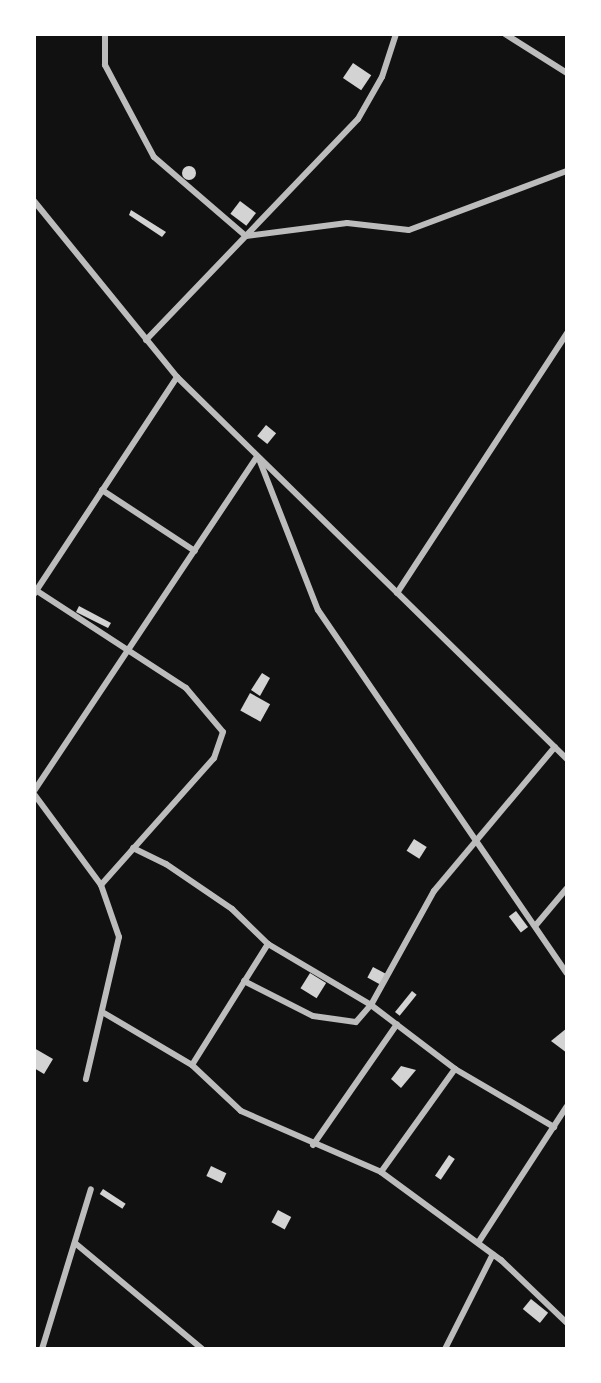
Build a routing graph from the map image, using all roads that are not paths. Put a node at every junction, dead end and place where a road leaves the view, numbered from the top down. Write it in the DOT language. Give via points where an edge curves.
graph roads {
  1 [pos="105,34"];
  2 [pos="396,34"];
  3 [pos="505,34"];
  4 [pos="567,73"];
  5 [pos="567,171"];
  6 [pos="34,201"];
  7 [pos="37,211"];
  8 [pos="246,236"];
  9 [pos="567,333"];
  10 [pos="146,340"];
  11 [pos="177,377"];
  12 [pos="257,456"];
  13 [pos="102,490"];
  14 [pos="195,551"];
  15 [pos="35,591"];
  16 [pos="397,593"];
  17 [pos="128,650"];
  18 [pos="555,747"];
  19 [pos="567,759"];
  20 [pos="34,792"];
  21 [pos="476,844"];
  22 [pos="133,848"];
  23 [pos="101,885"];
  24 [pos="567,888"];
  25 [pos="536,925"];
  26 [pos="268,944"];
  27 [pos="567,973"];
  28 [pos="244,981"];
  29 [pos="371,1005"];
  30 [pos="104,1013"];
  31 [pos="397,1024"];
  32 [pos="192,1065"];
  33 [pos="455,1069"];
  34 [pos="86,1079"];
  35 [pos="567,1106"];
  36 [pos="554,1127"];
  37 [pos="313,1145"];
  38 [pos="381,1172"];
  39 [pos="91,1189"];
  40 [pos="75,1243"];
  41 [pos="478,1243"];
  42 [pos="493,1254"];
  43 [pos="567,1323"];
  44 [pos="42,1349"];
  45 [pos="202,1349"];
  46 [pos="445,1349"];
  1 -- 8 [label="street" via="105,65 154,157"];
  2 -- 8 [label="street" via="382,77 358,119"];
  3 -- 4 [label="street"];
  5 -- 8 [label="street" via="409,230 347,223"];
  6 -- 7 [label="street"];
  7 -- 10 [label="street"];
  8 -- 10 [label="street"];
  9 -- 16 [label="street"];
  10 -- 11 [label="street"];
  11 -- 12 [label="street"];
  11 -- 13 [label="street"];
  12 -- 14 [label="street"];
  12 -- 16 [label="street"];
  12 -- 21 [label="street" via="318,610 441,783"];
  13 -- 14 [label="street"];
  13 -- 15 [label="street"];
  14 -- 17 [label="street"];
  15 -- 17 [label="street"];
  16 -- 18 [label="street"];
  17 -- 20 [label="street"];
  17 -- 22 [label="street" via="186,688 223,732 214,758"];
  18 -- 19 [label="street"];
  18 -- 21 [label="street"];
  20 -- 23 [label="street"];
  21 -- 25 [label="street"];
  21 -- 29 [label="street" via="423,908"];
  22 -- 23 [label="street"];
  22 -- 26 [label="street" via="232,909"];
  23 -- 30 [label="street" via="119,937"];
  24 -- 25 [label="street"];
  25 -- 27 [label="street"];
  26 -- 28 [label="street"];
  26 -- 29 [label="street"];
  28 -- 29 [label="street" via="313,1016 356,1022"];
  28 -- 32 [label="street"];
  29 -- 31 [label="street"];
  30 -- 32 [label="street"];
  30 -- 34 [label="street"];
  31 -- 33 [label="street"];
  31 -- 37 [label="street"];
  32 -- 37 [label="street" via="241,1111"];
  33 -- 36 [label="street"];
  33 -- 38 [label="street"];
  35 -- 36 [label="street"];
  36 -- 41 [label="street"];
  37 -- 38 [label="street"];
  38 -- 41 [label="street"];
  39 -- 40 [label="street"];
  40 -- 44 [label="street"];
  40 -- 45 [label="street"];
  41 -- 42 [label="street"];
  42 -- 43 [label="street"];
  42 -- 46 [label="street"];
}
